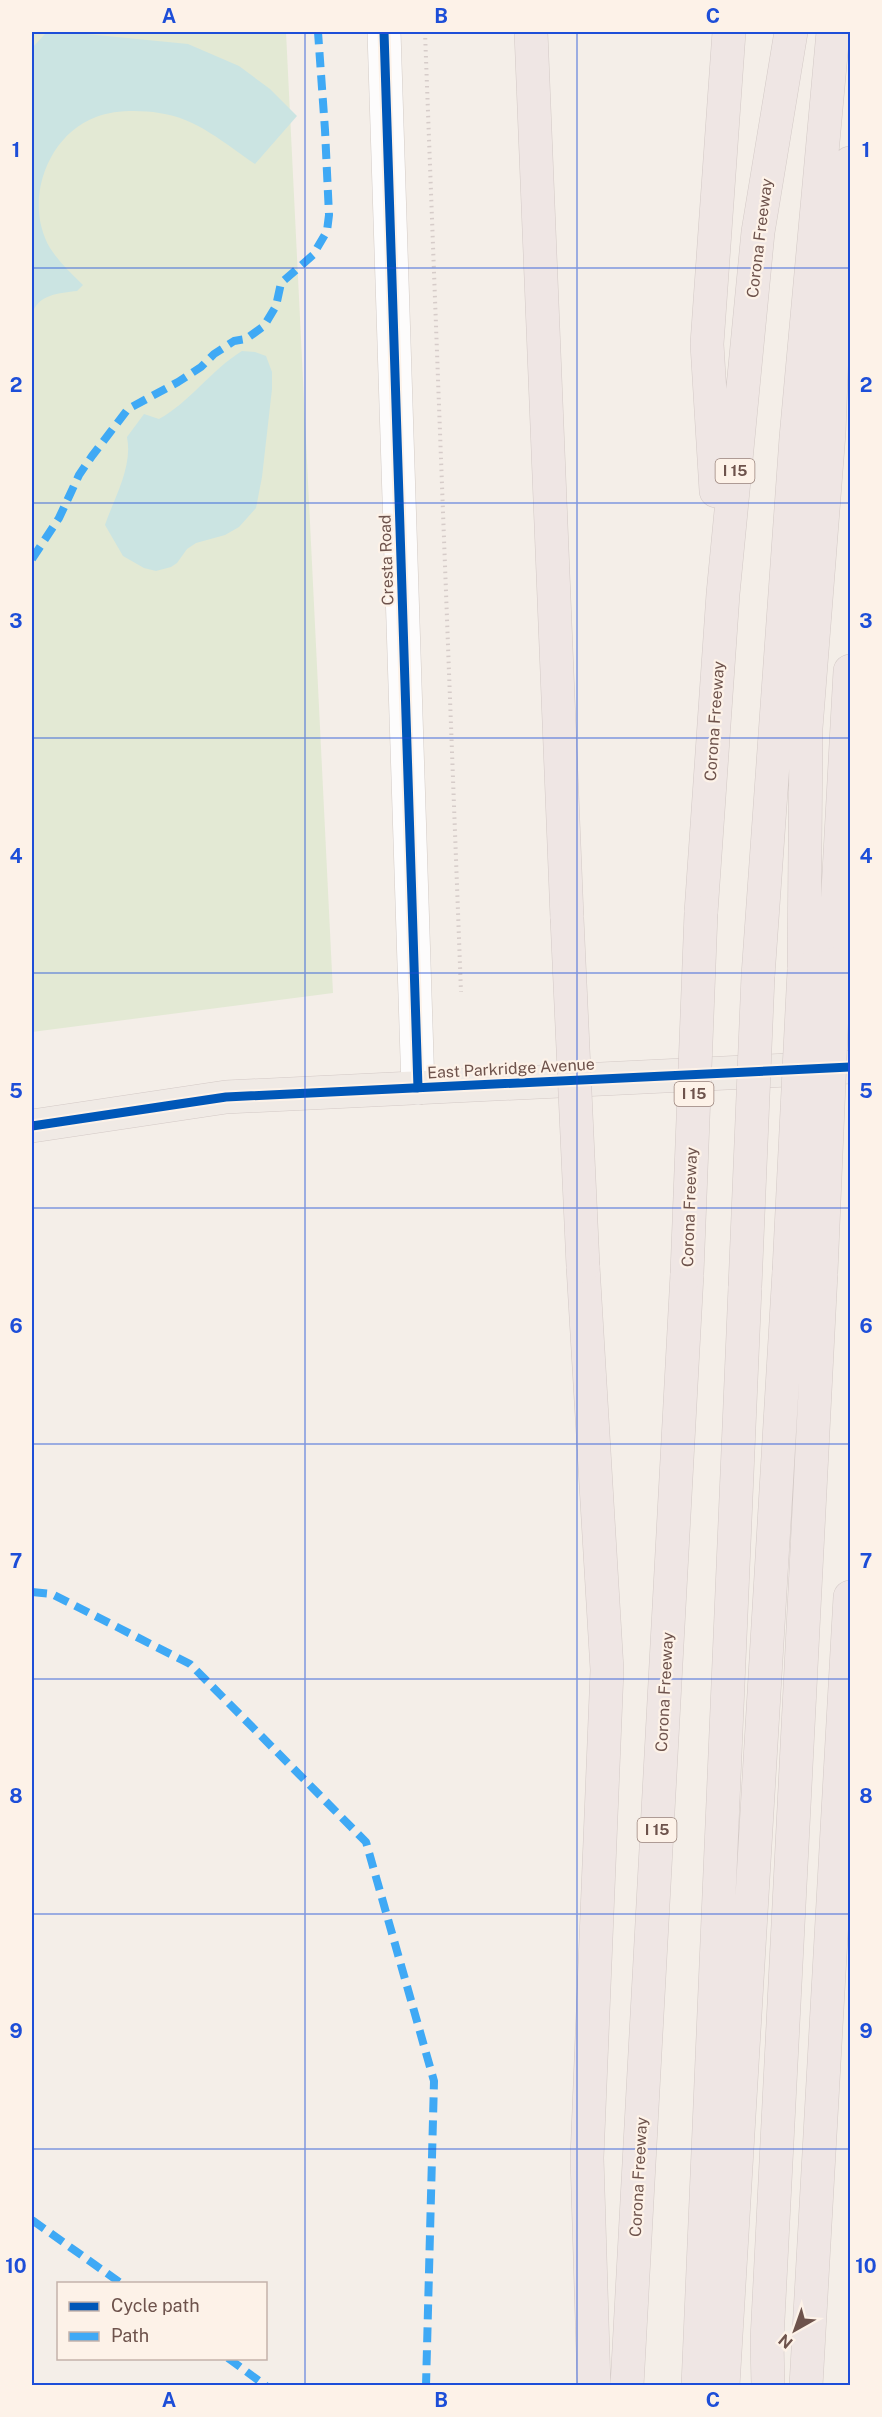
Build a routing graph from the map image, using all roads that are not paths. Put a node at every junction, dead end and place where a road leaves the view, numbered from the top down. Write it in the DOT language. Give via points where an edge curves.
graph roads {
  1 [pos="384,32"];
  2 [pos="531,32"];
  3 [pos="729,32"];
  4 [pos="791,32"];
  5 [pos="833,32"];
  6 [pos="850,163"];
  7 [pos="723,594"];
  8 [pos="850,671"];
  9 [pos="819,967"];
  10 [pos="850,1067"];
  11 [pos="418,1088"];
  12 [pos="32,1126"];
  13 [pos="850,1598"];
  14 [pos="594,2385"];
  15 [pos="627,2385"];
  16 [pos="698,2385"];
  17 [pos="723,2385"];
  18 [pos="768,2385"];
  19 [pos="806,2385"];
  1 -- 11 [label="street, Cresta Road"];
  2 -- 14 [label="highway, bridge" via="583,1266 607,1670 587,2158"];
  3 -- 7 [label="highway" via="707,344"];
  4 -- 7 [label="highway, Corona Freeway / I 15" via="758,232"];
  5 -- 16 [label="highway, bridge" via="796,438 758,976"];
  6 -- 9 [label="highway" via="833,325 829,433 806,728"];
  7 -- 15 [label="highway, Corona Freeway / I 15, bridge" via="701,913 687,1274"];
  8 -- 9 [label="highway"];
  9 -- 17 [label="highway, bridge" via="789,1271"];
  9 -- 18 [label="highway, bridge" via="821,1273 767,2340"];
  10 -- 11 [label="main road, East Parkridge Avenue"];
  11 -- 12 [label="main road, East Parkridge Avenue" via="226,1097"];
  13 -- 19 [label="highway"];
}
